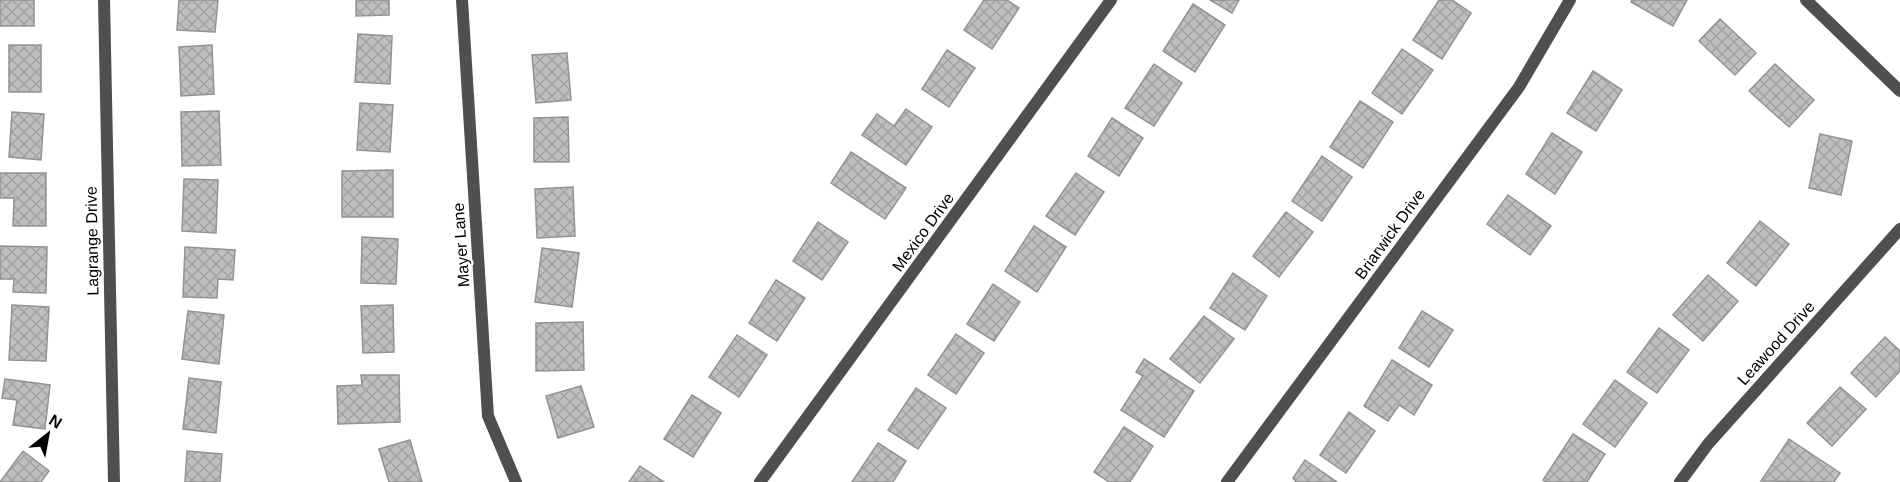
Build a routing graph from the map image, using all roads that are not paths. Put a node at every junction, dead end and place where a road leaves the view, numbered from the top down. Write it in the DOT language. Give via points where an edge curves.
graph roads {
  1 [pos="104,0"];
  2 [pos="462,0"];
  3 [pos="1111,0"];
  4 [pos="1570,0"];
  5 [pos="1806,0"];
  6 [pos="1900,91"];
  7 [pos="1900,229"];
  8 [pos="114,482"];
  9 [pos="516,482"];
  10 [pos="760,482"];
  11 [pos="1227,482"];
  12 [pos="1680,482"];
  1 -- 8 [label="street, Lagrange Drive"];
  2 -- 9 [label="street, Mayer Lane" via="488,416"];
  3 -- 10 [label="street, Mexico Drive"];
  4 -- 11 [label="street, Briarwick Drive" via="1519,87"];
  5 -- 6 [label="street"];
  7 -- 12 [label="street, Leawood Drive" via="1708,444"];
}
